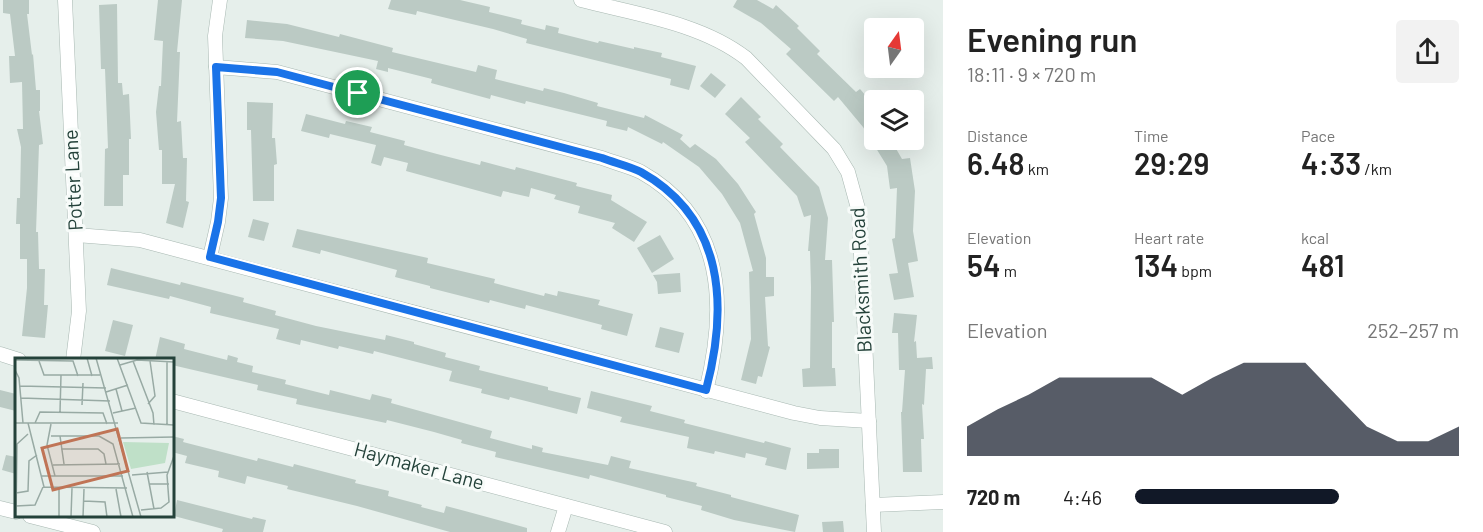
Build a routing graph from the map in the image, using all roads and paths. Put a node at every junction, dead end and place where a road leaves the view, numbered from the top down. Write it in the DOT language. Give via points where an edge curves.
graph roads {
  1 [pos="65,0"];
  2 [pos="220,0"];
  3 [pos="580,0"];
  4 [pos="216,67"];
  5 [pos="76,235"];
  6 [pos="210,257"];
  7 [pos="0,354"];
  8 [pos="73,358"];
  9 [pos="15,359"];
  10 [pos="706,390"];
  11 [pos="174,401"];
  12 [pos="869,421"];
  13 [pos="943,502"];
  14 [pos="873,505"];
  15 [pos="566,506"];
  16 [pos="0,508"];
  17 [pos="15,512"];
  18 [pos="33,517"];
  19 [pos="75,530"];
  20 [pos="93,532"];
  21 [pos="558,532"];
  22 [pos="665,532"];
  23 [pos="874,532"];
  1 -- 5 [label="street, Potter Lane"];
  2 -- 4 [label="street"];
  3 -- 12 [label="street, Blacksmith Road" via="697,30 732,47 834,149 848,172 859,212"];
  4 -- 6 [label="street" via="221,198"];
  4 -- 10 [label="street" via="277,72 602,158 653,179 689,211 713,260 716,341"];
  5 -- 6 [label="street" via="140,240"];
  5 -- 8 [label="street, Potter Lane" via="79,311"];
  6 -- 10 [label="street"];
  7 -- 9 [label="street"];
  10 -- 12 [label="street" via="820,418"];
  11 -- 15 [label="street, Haymaker Lane"];
  12 -- 14 [label="street, Blacksmith Road"];
  13 -- 14 [label="street"];
  14 -- 23 [label="street, Blacksmith Road"];
  15 -- 21 [label="street"];
  15 -- 22 [label="street, Haymaker Lane"];
  16 -- 17 [label="street"];
  18 -- 19 [label="street"];
  19 -- 20 [label="street"];
}
